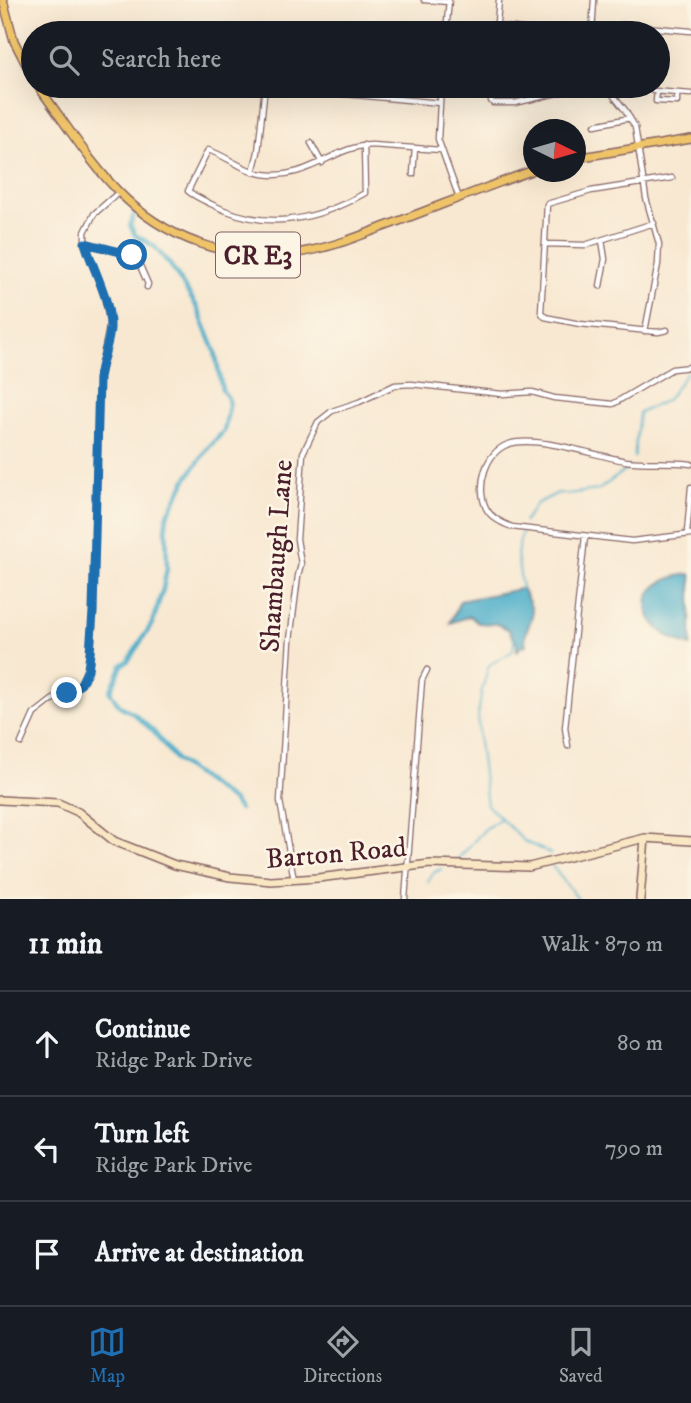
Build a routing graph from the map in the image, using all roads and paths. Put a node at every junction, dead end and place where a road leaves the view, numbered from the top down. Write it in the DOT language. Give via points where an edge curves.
graph roads {
  1 [pos="3,0"];
  2 [pos="424,0"];
  3 [pos="499,0"];
  4 [pos="594,0"];
  5 [pos="449,1"];
  6 [pos="447,21"];
  7 [pos="497,21"];
  8 [pos="593,21"];
  9 [pos="670,29"];
  10 [pos="691,31"];
  11 [pos="21,55"];
  12 [pos="670,92"];
  13 [pos="677,93"];
  14 [pos="691,94"];
  15 [pos="47,98"];
  16 [pos="262,98"];
  17 [pos="401,98"];
  18 [pos="440,98"];
  19 [pos="490,98"];
  20 [pos="536,98"];
  21 [pos="615,98"];
  22 [pos="656,98"];
  23 [pos="440,103"];
  24 [pos="630,118"];
  25 [pos="595,125"];
  26 [pos="691,139"];
  27 [pos="311,143"];
  28 [pos="364,145"];
  29 [pos="415,148"];
  30 [pos="638,148"];
  31 [pos="441,150"];
  32 [pos="586,156"];
  33 [pos="322,163"];
  34 [pos="253,172"];
  35 [pos="413,174"];
  36 [pos="523,174"];
  37 [pos="672,178"];
  38 [pos="643,182"];
  39 [pos="119,192"];
  40 [pos="459,198"];
  41 [pos="654,223"];
  42 [pos="601,240"];
  43 [pos="85,243"];
  44 [pos="545,244"];
  45 [pos="600,286"];
  46 [pos="147,287"];
  47 [pos="667,330"];
  48 [pos="645,331"];
  49 [pos="691,367"];
  50 [pos="691,464"];
  51 [pos="691,487"];
  52 [pos="689,533"];
  53 [pos="585,536"];
  54 [pos="427,670"];
  55 [pos="21,743"];
  56 [pos="568,746"];
  57 [pos="0,800"];
  58 [pos="645,838"];
  59 [pos="691,841"];
  60 [pos="408,867"];
  61 [pos="294,880"];
  62 [pos="405,899"];
  63 [pos="640,899"];
  1 -- 11 [label="main road"];
  2 -- 5 [label="street"];
  3 -- 7 [label="street"];
  4 -- 8 [label="street"];
  5 -- 6 [label="street"];
  9 -- 10 [label="street"];
  12 -- 13 [label="street"];
  13 -- 14 [label="street"];
  13 -- 22 [label="street" via="677,102"];
  15 -- 39 [label="main road, CR E3"];
  16 -- 34 [label="street"];
  17 -- 23 [label="street"];
  18 -- 23 [label="street"];
  19 -- 20 [label="street" via="493,103 511,104"];
  21 -- 24 [label="street"];
  23 -- 31 [label="street"];
  24 -- 25 [label="street"];
  24 -- 30 [label="street"];
  26 -- 30 [label="main road"];
  27 -- 33 [label="street"];
  28 -- 29 [label="street"];
  28 -- 33 [label="street"];
  28 -- 34 [label="street" via="365,193 317,214 275,222 249,219 188,191 208,150"];
  29 -- 31 [label="street"];
  29 -- 35 [label="street"];
  30 -- 32 [label="main road"];
  30 -- 38 [label="street"];
  31 -- 40 [label="street"];
  33 -- 34 [label="street" via="281,174"];
  36 -- 40 [label="main road, CR E3"];
  37 -- 38 [label="street"];
  38 -- 41 [label="street"];
  38 -- 44 [label="street" via="550,202"];
  39 -- 40 [label="main road, CR E3" via="154,221 187,239 225,251 268,256 325,247"];
  39 -- 43 [label="street" via="91,218"];
  41 -- 42 [label="street"];
  41 -- 48 [label="street" via="659,250"];
  42 -- 44 [label="street"];
  42 -- 45 [label="street" via="606,259"];
  43 -- 46 [label="street" via="132,255"];
  43 -- 55 [label="street" via="110,323 99,378 89,663 81,684 34,714"];
  44 -- 48 [label="street" via="542,315"];
  47 -- 48 [label="street"];
  49 -- 61 [label="street, Shambaugh Lane" via="672,369 613,404 532,391 502,394 394,385 332,411 318,422 303,453 297,539 302,564 285,694 280,801"];
  50 -- 53 [label="street" via="626,461 522,442 494,453 483,482 487,510 512,527"];
  51 -- 52 [label="street"];
  52 -- 53 [label="street" via="632,541"];
  53 -- 56 [label="street" via="565,728"];
  54 -- 60 [label="street" via="422,680"];
  57 -- 61 [label="street, Barton Road" via="50,800 67,806 114,841 202,873"];
  58 -- 59 [label="street, Barton Road"];
  58 -- 60 [label="street, Barton Road" via="529,867"];
  58 -- 63 [label="street"];
  60 -- 61 [label="street, Barton Road"];
  60 -- 62 [label="street"];
}
